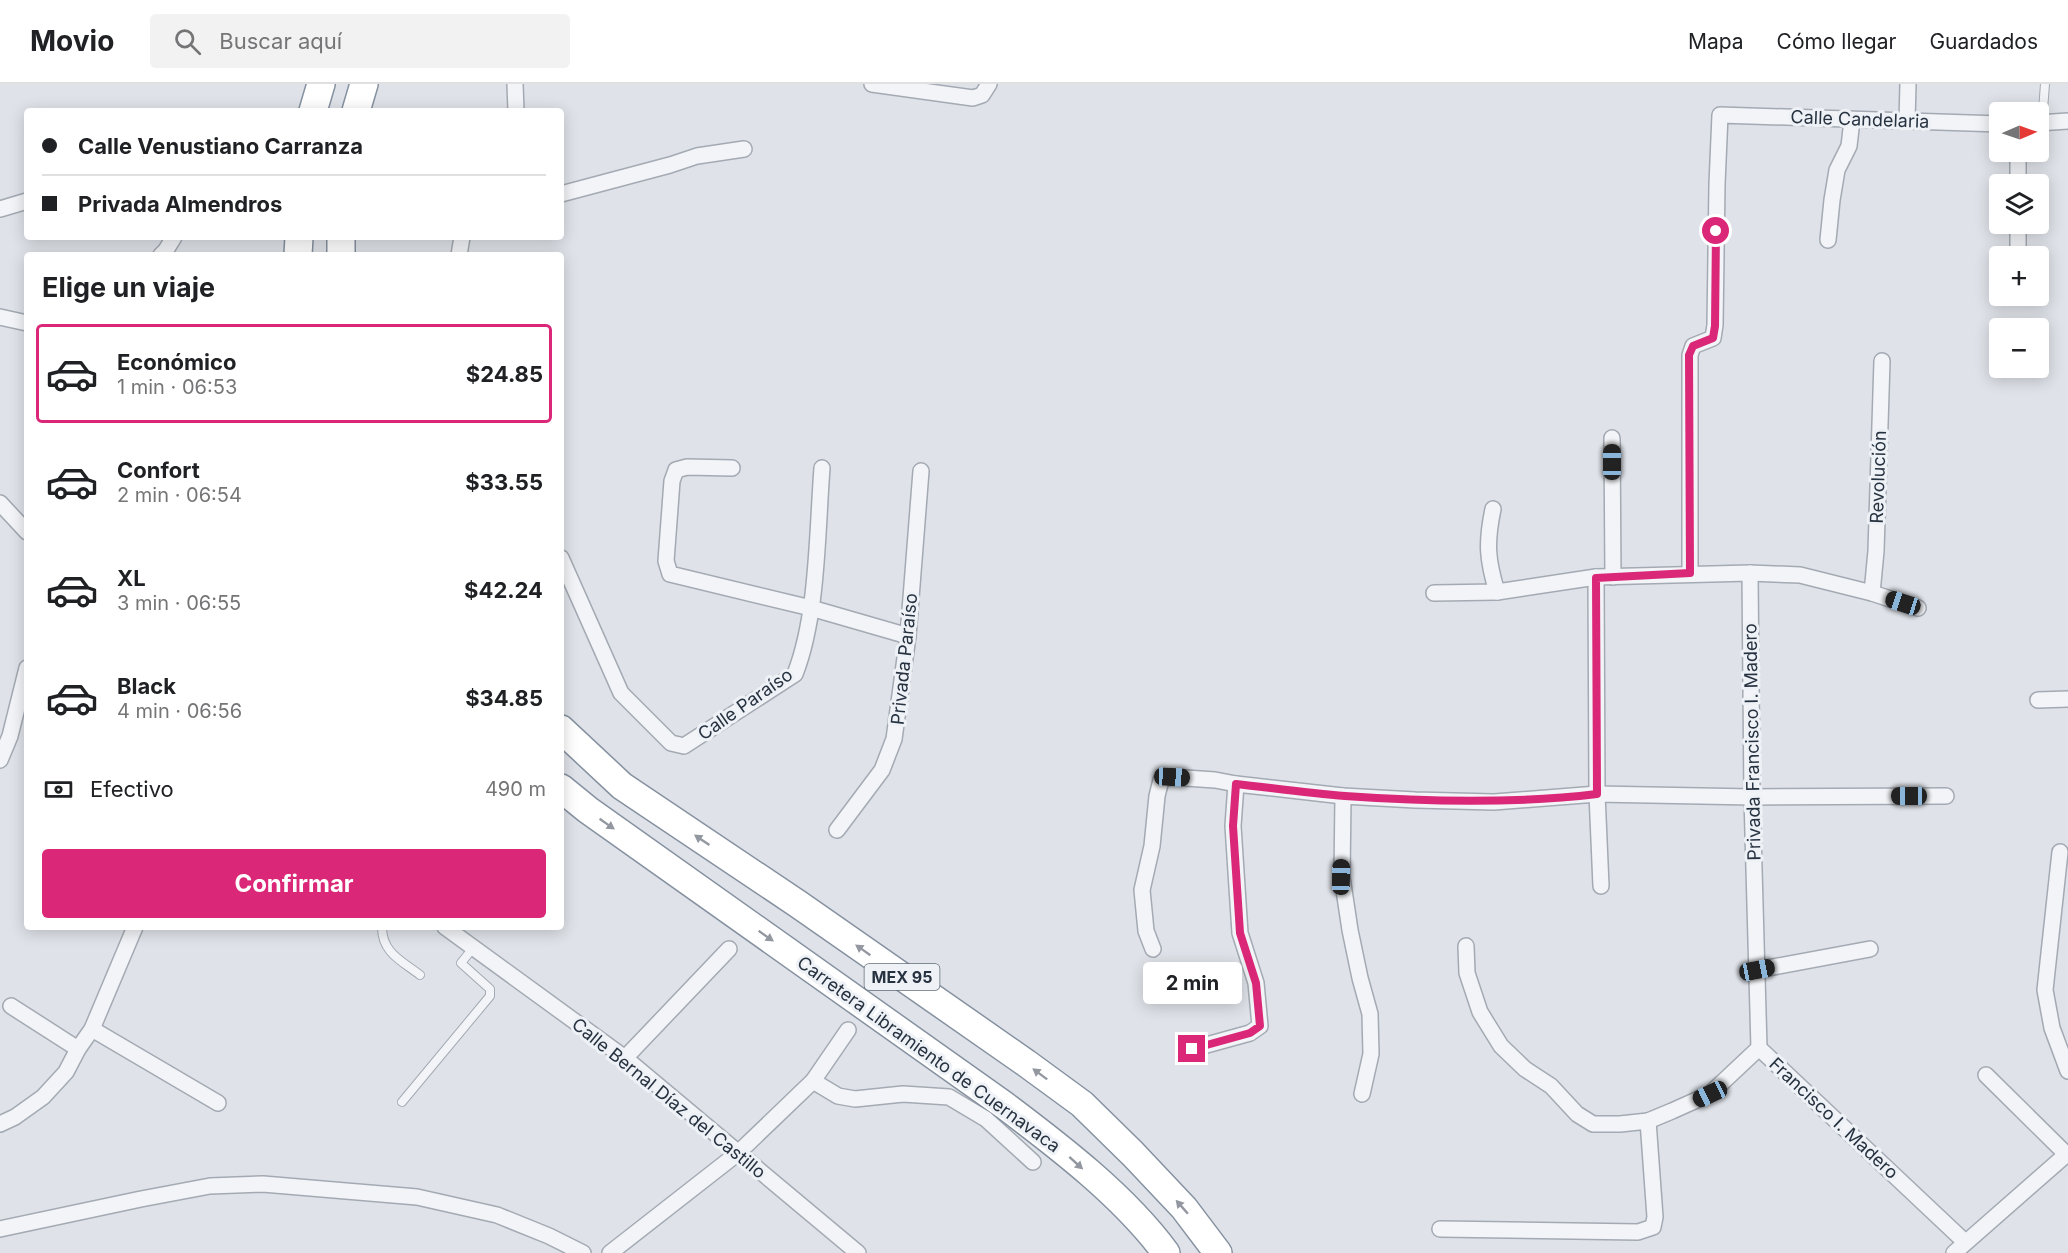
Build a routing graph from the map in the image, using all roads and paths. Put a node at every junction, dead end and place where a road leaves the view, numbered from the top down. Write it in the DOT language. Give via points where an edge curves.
graph roads {
  1 [pos="321,84"];
  2 [pos="364,84"];
  3 [pos="515,84"];
  4 [pos="872,84"];
  5 [pos="989,84"];
  6 [pos="1908,84"];
  7 [pos="2045,84"];
  8 [pos="2043,102"];
  9 [pos="315,108"];
  10 [pos="357,108"];
  11 [pos="516,108"];
  12 [pos="1852,120"];
  13 [pos="1907,121"];
  14 [pos="2068,122"];
  15 [pos="2049,123"];
  16 [pos="1989,124"];
  17 [pos="744,149"];
  18 [pos="564,193"];
  19 [pos="24,202"];
  20 [pos="0,209"];
  21 [pos="1828,240"];
  22 [pos="0,317"];
  23 [pos="24,322"];
  24 [pos="1882,361"];
  25 [pos="1612,438"];
  26 [pos="732,468"];
  27 [pos="822,468"];
  28 [pos="921,471"];
  29 [pos="0,504"];
  30 [pos="1493,509"];
  31 [pos="24,529"];
  32 [pos="564,565"];
  33 [pos="1690,573"];
  34 [pos="1750,573"];
  35 [pos="1613,577"];
  36 [pos="1596,578"];
  37 [pos="1497,592"];
  38 [pos="1434,593"];
  39 [pos="1872,593"];
  40 [pos="811,608"];
  41 [pos="1918,608"];
  42 [pos="908,636"];
  43 [pos="24,680"];
  44 [pos="2068,699"];
  45 [pos="2038,700"];
  46 [pos="564,732"];
  47 [pos="0,760"];
  48 [pos="1236,784"];
  49 [pos="564,790"];
  50 [pos="1597,794"];
  51 [pos="1343,796"];
  52 [pos="1946,796"];
  53 [pos="1752,797"];
  54 [pos="837,830"];
  55 [pos="2060,852"];
  56 [pos="1601,886"];
  57 [pos="134,930"];
  58 [pos="382,930"];
  59 [pos="449,930"];
  60 [pos="1466,946"];
  61 [pos="472,948"];
  62 [pos="729,949"];
  63 [pos="1870,949"];
  64 [pos="1153,950"];
  65 [pos="1757,970"];
  66 [pos="420,975"];
  67 [pos="11,1006"];
  68 [pos="92,1029"];
  69 [pos="848,1030"];
  70 [pos="1759,1048"];
  71 [pos="78,1049"];
  72 [pos="1192,1049"];
  73 [pos="625,1058"];
  74 [pos="2068,1071"];
  75 [pos="1986,1075"];
  76 [pos="813,1080"];
  77 [pos="1362,1094"];
  78 [pos="402,1102"];
  79 [pos="218,1103"];
  80 [pos="1648,1121"];
  81 [pos="0,1124"];
  82 [pos="738,1153"];
  83 [pos="2067,1154"];
  84 [pos="1033,1162"];
  85 [pos="1440,1229"];
  86 [pos="0,1230"];
  87 [pos="1960,1248"];
  88 [pos="584,1253"];
  89 [pos="610,1253"];
  90 [pos="858,1253"];
  91 [pos="1166,1253"];
  92 [pos="1218,1253"];
  1 -- 9 [label="highway"];
  2 -- 10 [label="highway"];
  3 -- 11 [label="street"];
  4 -- 5 [label="street" via="973,98 982,95"];
  6 -- 13 [label="street"];
  7 -- 8 [label="lane"];
  12 -- 13 [label="street, Calle Candelaria"];
  12 -- 21 [label="street" via="1849,146 1838,170"];
  12 -- 33 [label="street, Calle Candelaria" via="1720,115 1715,326 1713,338 1693,346 1689,355"];
  13 -- 16 [label="street, Calle Candelaria"];
  14 -- 15 [label="street"];
  17 -- 18 [label="street" via="697,156"];
  19 -- 20 [label="street"];
  22 -- 23 [label="street"];
  24 -- 39 [label="street, Revolución"];
  25 -- 35 [label="street"];
  26 -- 40 [label="street" via="676,470 666,561 670,574"];
  27 -- 40 [label="street, Calle Paraíso"];
  28 -- 42 [label="street, Privada Paraíso"];
  29 -- 31 [label="street"];
  30 -- 37 [label="street" via="1488,533 1489,563"];
  32 -- 40 [label="street, Calle Paraíso" via="621,693 671,743 684,746 795,674"];
  33 -- 34 [label="street"];
  33 -- 35 [label="street"];
  34 -- 39 [label="street" via="1800,575"];
  34 -- 53 [label="street, Privada Francisco I. Madero"];
  35 -- 36 [label="street"];
  36 -- 37 [label="street"];
  36 -- 50 [label="street"];
  37 -- 38 [label="street"];
  39 -- 41 [label="street"];
  40 -- 42 [label="street"];
  42 -- 54 [label="street, Privada Paraíso" via="894,739 882,770"];
  43 -- 47 [label="street"];
  44 -- 45 [label="street"];
  92 -- 46 [label="highway, MEX 95, one-way" via="1184,1208 1082,1104 798,904 622,786"];
  48 -- 51 [label="street"];
  48 -- 64 [label="street" via="1172,777 1161,780 1142,890 1146,931"];
  48 -- 72 [label="street" via="1233,826 1240,933 1256,983 1260,1026 1250,1033"];
  49 -- 91 [label="highway, Carretera Libramiento de Cuernavaca / MEX 95, one-way" via="1047,1137 1151,1232"];
  50 -- 51 [label="street" via="1494,802"];
  50 -- 53 [label="street"];
  50 -- 56 [label="street"];
  51 -- 77 [label="street" via="1341,877 1370,1014 1371,1053"];
  52 -- 53 [label="street"];
  53 -- 65 [label="street, Privada Francisco I. Madero"];
  55 -- 74 [label="street" via="2045,990 2052,1028"];
  57 -- 68 [label="street"];
  58 -- 66 [label="lane" via="383,943 390,952"];
  59 -- 61 [label="street, Calle Bernal Díaz del Castillo"];
  60 -- 80 [label="street" via="1467,973 1480,1012 1501,1046 1551,1086 1576,1114 1593,1124"];
  61 -- 73 [label="street, Calle Bernal Díaz del Castillo"];
  61 -- 78 [label="lane" via="461,963 490,989 490,996"];
  62 -- 73 [label="street"];
  63 -- 65 [label="street"];
  65 -- 70 [label="street, Francisco I. Madero"];
  67 -- 71 [label="street"];
  68 -- 71 [label="street"];
  68 -- 79 [label="street"];
  69 -- 76 [label="street"];
  70 -- 80 [label="street" via="1710,1094"];
  70 -- 87 [label="street, Francisco I. Madero"];
  71 -- 81 [label="street" via="66,1072 42,1097"];
  73 -- 82 [label="street, Calle Bernal Díaz del Castillo"];
  75 -- 83 [label="street"];
  76 -- 82 [label="street"];
  76 -- 84 [label="street" via="838,1096 855,1099 903,1094 950,1097 986,1119"];
  80 -- 85 [label="street" via="1653,1227 1638,1232"];
  82 -- 89 [label="street"];
  82 -- 90 [label="street, Calle Bernal Díaz del Castillo"];
  83 -- 87 [label="street"];
  86 -- 88 [label="street" via="141,1198 199,1188 263,1184 417,1197 497,1215"];
}
